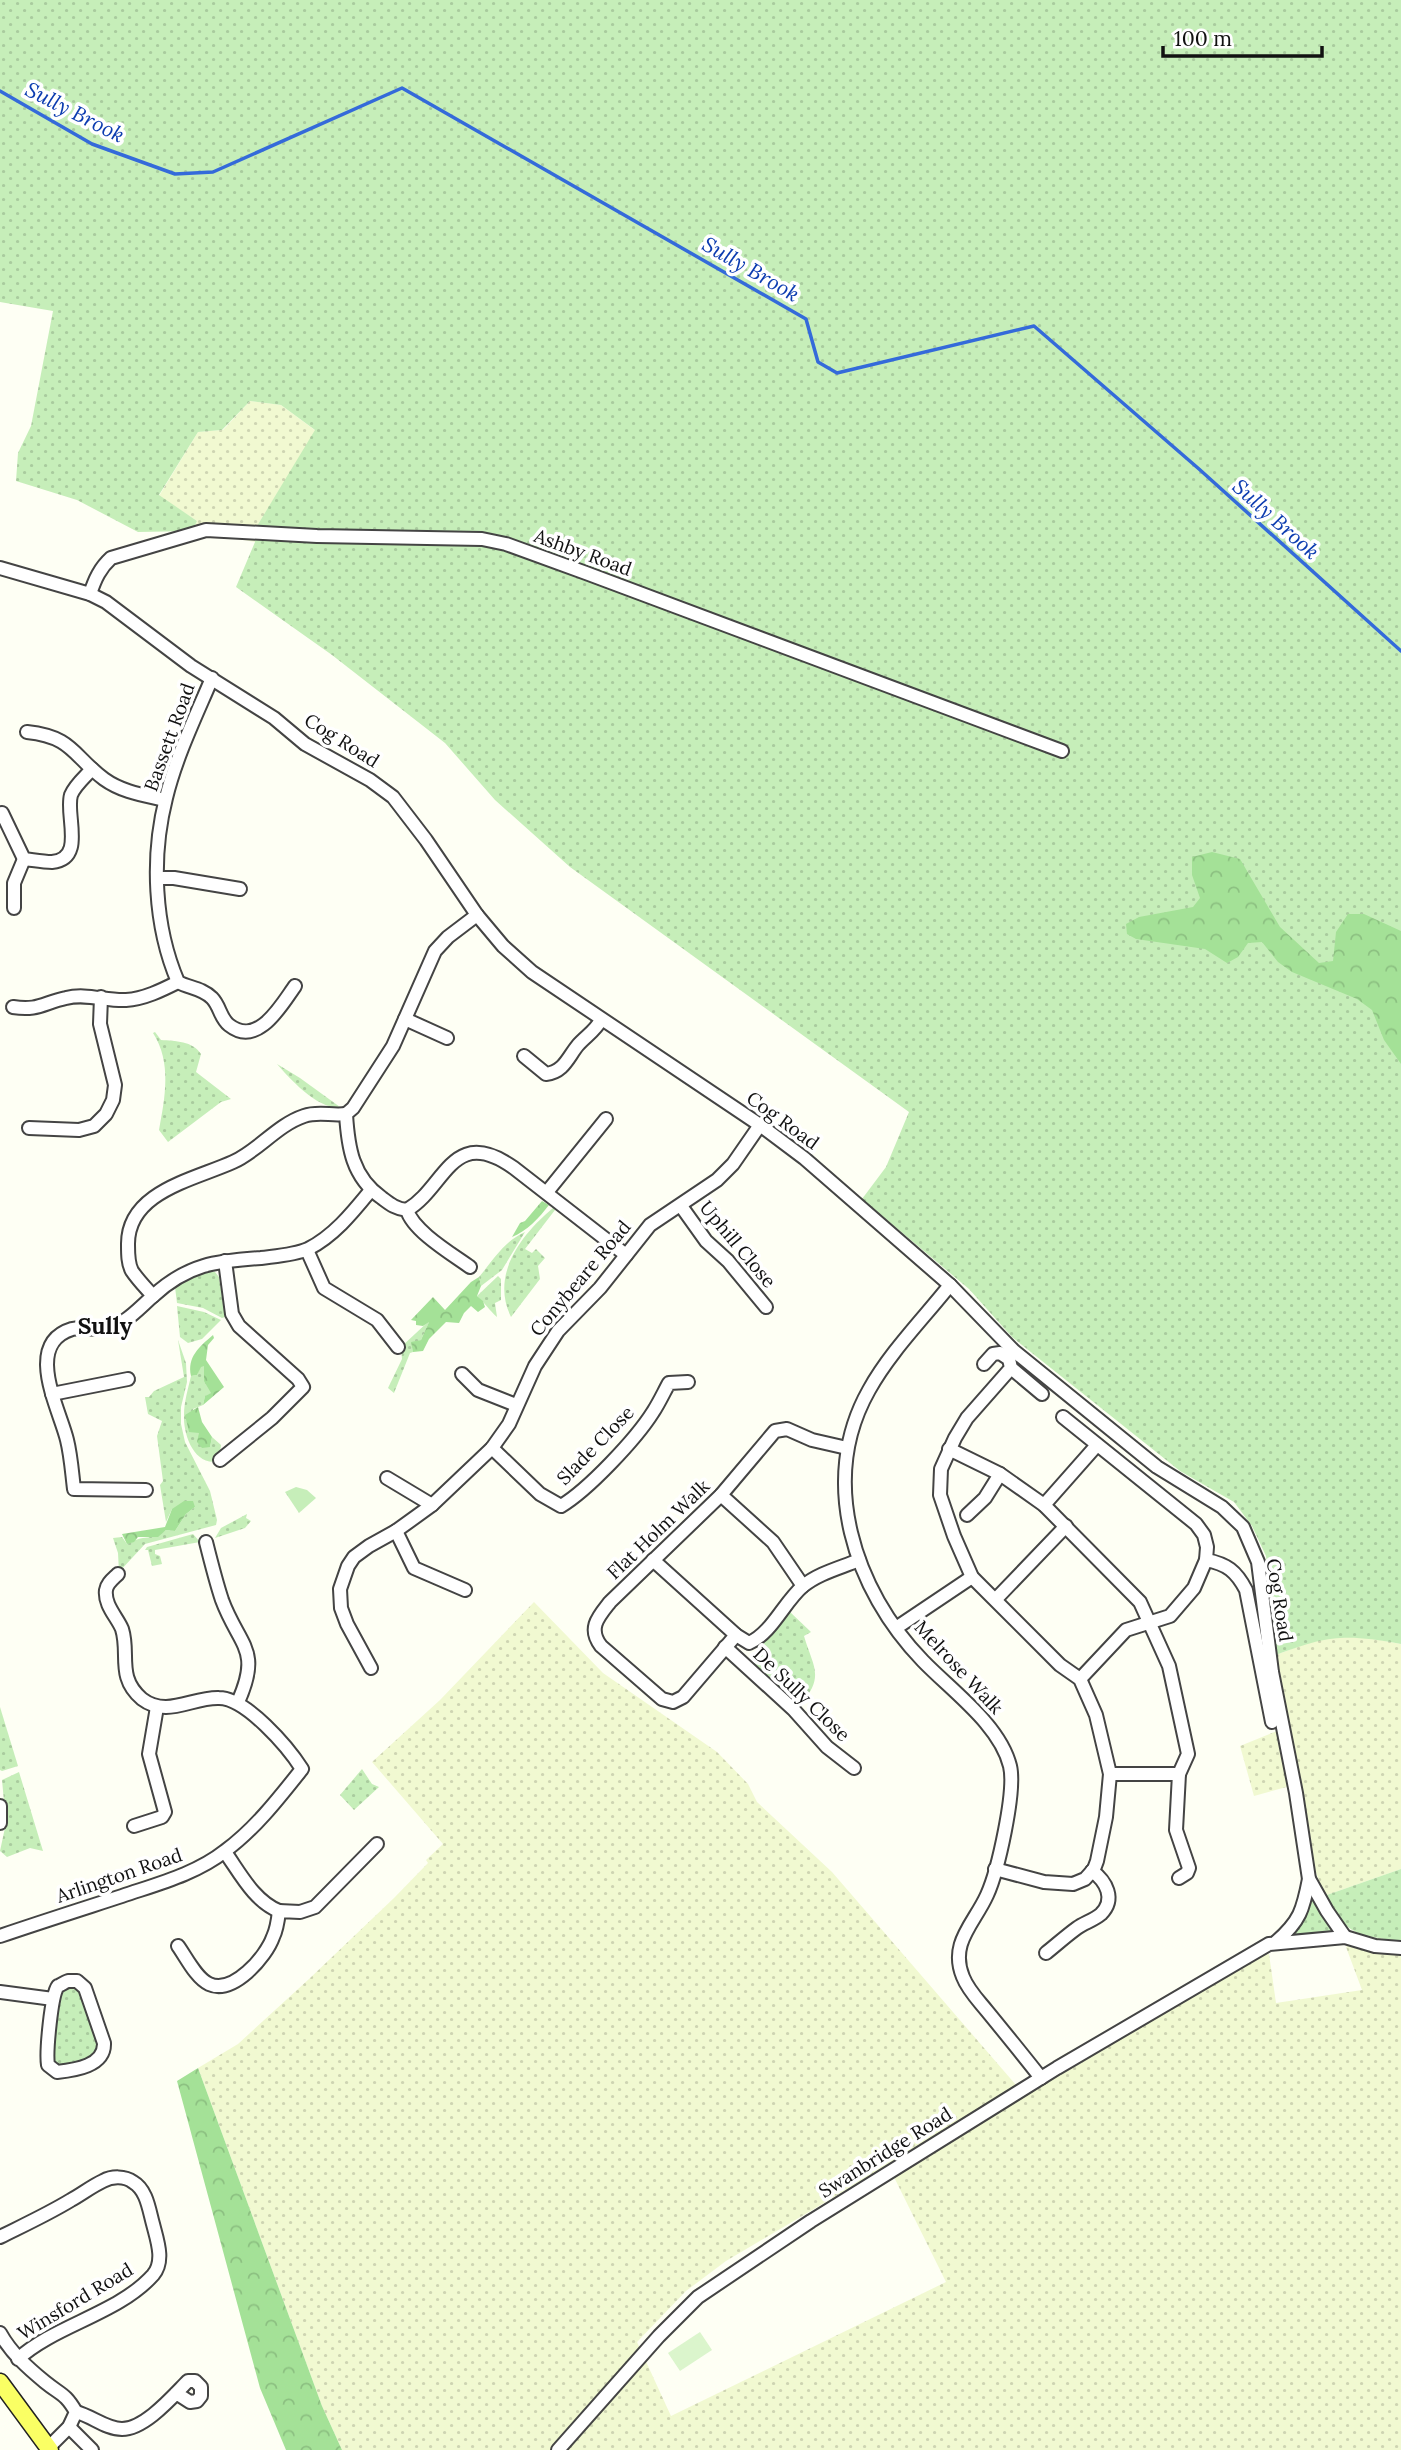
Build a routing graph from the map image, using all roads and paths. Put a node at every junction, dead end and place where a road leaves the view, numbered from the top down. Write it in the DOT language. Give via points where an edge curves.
graph roads {
  1 [pos="0,568"];
  2 [pos="90,594"];
  3 [pos="212,678"];
  4 [pos="27,733"];
  5 [pos="1062,751"];
  6 [pos="92,769"];
  7 [pos="165,800"];
  8 [pos="2,813"];
  9 [pos="24,859"];
  10 [pos="157,878"];
  11 [pos="240,889"];
  12 [pos="14,908"];
  13 [pos="477,915"];
  14 [pos="178,982"];
  15 [pos="295,986"];
  16 [pos="101,997"];
  17 [pos="13,1007"];
  18 [pos="405,1019"];
  19 [pos="601,1020"];
  20 [pos="447,1038"];
  21 [pos="524,1056"];
  22 [pos="346,1114"];
  23 [pos="606,1119"];
  24 [pos="760,1125"];
  25 [pos="29,1128"];
  26 [pos="371,1190"];
  27 [pos="547,1192"];
  28 [pos="681,1206"];
  29 [pos="407,1210"];
  30 [pos="307,1250"];
  31 [pos="626,1255"];
  32 [pos="225,1261"];
  33 [pos="470,1267"];
  34 [pos="950,1286"];
  35 [pos="153,1296"];
  36 [pos="766,1307"];
  37 [pos="398,1347"];
  38 [pos="984,1364"];
  39 [pos="1010,1368"];
  40 [pos="462,1374"];
  41 [pos="128,1379"];
  42 [pos="688,1382"];
  43 [pos="52,1394"];
  44 [pos="1042,1394"];
  45 [pos="516,1405"];
  46 [pos="1063,1417"];
  47 [pos="1097,1446"];
  48 [pos="492,1448"];
  49 [pos="847,1448"];
  50 [pos="948,1449"];
  51 [pos="220,1460"];
  52 [pos="1000,1474"];
  53 [pos="387,1478"];
  54 [pos="146,1490"];
  55 [pos="722,1495"];
  56 [pos="432,1505"];
  57 [pos="1044,1505"];
  58 [pos="967,1515"];
  59 [pos="1066,1526"];
  60 [pos="396,1531"];
  61 [pos="206,1542"];
  62 [pos="653,1560"];
  63 [pos="859,1560"];
  64 [pos="1206,1560"];
  65 [pos="118,1574"];
  66 [pos="972,1577"];
  67 [pos="803,1586"];
  68 [pos="465,1590"];
  69 [pos="996,1599"];
  70 [pos="1149,1622"];
  71 [pos="896,1629"];
  72 [pos="736,1635"];
  73 [pos="725,1647"];
  74 [pos="371,1668"];
  75 [pos="1080,1679"];
  76 [pos="238,1702"];
  77 [pos="157,1707"];
  78 [pos="1272,1722"];
  79 [pos="854,1768"];
  80 [pos="1110,1774"];
  81 [pos="1179,1774"];
  82 [pos="0,1806"];
  83 [pos="0,1823"];
  84 [pos="134,1826"];
  85 [pos="377,1844"];
  86 [pos="225,1852"];
  87 [pos="995,1869"];
  88 [pos="1092,1871"];
  89 [pos="1179,1878"];
  90 [pos="1310,1879"];
  91 [pos="279,1911"];
  92 [pos="0,1936"];
  93 [pos="1345,1937"];
  94 [pos="1276,1942"];
  95 [pos="178,1946"];
  96 [pos="1401,1948"];
  97 [pos="1046,1953"];
  98 [pos="0,1992"];
  99 [pos="52,1999"];
  100 [pos="1041,2077"];
  101 [pos="0,2236"];
  102 [pos="0,2333"];
  103 [pos="18,2358"];
  104 [pos="0,2382"];
  105 [pos="176,2393"];
  106 [pos="76,2412"];
  107 [pos="69,2427"];
  108 [pos="49,2449"];
  109 [pos="92,2450"];
  110 [pos="558,2450"];
  1 -- 2 [label="street, Cog Road"];
  2 -- 3 [label="street, Cog Road"];
  2 -- 5 [label="street, Ashby Road" via="94,579 111,558 206,530 482,539 586,573"];
  3 -- 7 [label="street, Bassett Road"];
  3 -- 13 [label="street, Cog Road" via="274,718 304,744 393,797"];
  4 -- 6 [label="street" via="60,739"];
  6 -- 7 [label="street" via="124,791"];
  6 -- 9 [label="street" via="72,794 73,837 65,857 57,861"];
  7 -- 10 [label="street, Bassett Road"];
  8 -- 9 [label="street"];
  9 -- 12 [label="street" via="13,884"];
  10 -- 11 [label="street"];
  10 -- 14 [label="street, Bassett Road" via="165,941"];
  13 -- 18 [label="street" via="435,951"];
  13 -- 19 [label="street, Cog Road" via="532,972"];
  14 -- 15 [label="street" via="211,997 225,1021 243,1031 266,1024"];
  14 -- 16 [label="street" via="126,1000"];
  16 -- 17 [label="street" via="66,998 37,1008"];
  16 -- 25 [label="street" via="100,1024 115,1085 106,1114 94,1126 79,1130"];
  18 -- 20 [label="street"];
  18 -- 22 [label="street" via="387,1056"];
  19 -- 21 [label="street" via="555,1073 546,1074"];
  19 -- 24 [label="street, Cog Road"];
  22 -- 26 [label="street" via="351,1156"];
  22 -- 35 [label="street" via="320,1113 292,1121 234,1162 177,1185 144,1205 130,1223 128,1259 130,1269"];
  23 -- 27 [label="street"];
  24 -- 28 [label="street, Conybeare Road" via="733,1164"];
  24 -- 34 [label="street, Cog Road"];
  26 -- 29 [label="street"];
  26 -- 30 [label="street" via="340,1225"];
  27 -- 29 [label="street" via="501,1158 470,1154 445,1168"];
  27 -- 31 [label="street"];
  28 -- 31 [label="street, Conybeare Road" via="650,1225"];
  28 -- 36 [label="street, Uphill Close"];
  29 -- 33 [label="street" via="418,1227"];
  30 -- 32 [label="street"];
  30 -- 37 [label="street" via="324,1288 377,1320"];
  31 -- 45 [label="street, Conybeare Road" via="558,1331"];
  32 -- 35 [label="street" via="183,1273"];
  32 -- 51 [label="street" via="232,1314 239,1326 303,1387"];
  34 -- 49 [label="street, Melrose Walk" via="877,1376 861,1405"];
  34 -- 90 [label="street, Cog Road" via="1014,1352 1157,1467 1222,1507 1243,1527 1258,1562 1272,1672"];
  35 -- 43 [label="street" via="119,1324 76,1328 57,1338 47,1361"];
  38 -- 39 [label="street" via="1000,1353 1009,1359"];
  39 -- 44 [label="street"];
  39 -- 50 [label="street"];
  40 -- 45 [label="street" via="478,1390"];
  41 -- 43 [label="street"];
  42 -- 48 [label="street, Slade Close" via="668,1383 645,1423 575,1498 561,1506 540,1494"];
  43 -- 54 [label="street" via="67,1440 74,1489"];
  45 -- 48 [label="street, Conybeare Road"];
  46 -- 47 [label="street"];
  47 -- 57 [label="street"];
  47 -- 64 [label="street" via="1196,1524 1204,1535"];
  48 -- 56 [label="street, Conybeare Road"];
  49 -- 55 [label="street, Flat Holm Walk" via="779,1430"];
  49 -- 63 [label="street, Melrose Walk" via="845,1506"];
  50 -- 52 [label="street"];
  50 -- 66 [label="street" via="940,1495"];
  52 -- 57 [label="street"];
  52 -- 58 [label="street"];
  53 -- 56 [label="street"];
  55 -- 62 [label="street, Flat Holm Walk"];
  55 -- 67 [label="street" via="773,1542"];
  56 -- 60 [label="street, Conybeare Road"];
  57 -- 59 [label="street"];
  59 -- 69 [label="street"];
  59 -- 70 [label="street" via="1140,1602"];
  60 -- 68 [label="street" via="414,1569"];
  60 -- 74 [label="street, Conybeare Road" via="354,1558 340,1589 346,1624"];
  61 -- 76 [label="street" via="223,1602 247,1649 248,1681"];
  62 -- 72 [label="street"];
  62 -- 73 [label="street, Flat Holm Walk" via="596,1619 594,1633 601,1646 662,1699 673,1702 683,1697"];
  63 -- 67 [label="street"];
  63 -- 71 [label="street, Melrose Walk"];
  64 -- 70 [label="street" via="1194,1588 1170,1616"];
  64 -- 78 [label="street" via="1230,1568 1246,1590"];
  65 -- 77 [label="street" via="109,1582 106,1601 122,1631 123,1664 141,1698"];
  66 -- 69 [label="street"];
  66 -- 71 [label="street"];
  67 -- 72 [label="street" via="757,1639 749,1643"];
  69 -- 75 [label="street" via="1060,1665"];
  70 -- 75 [label="street" via="1126,1630"];
  70 -- 81 [label="street" via="1169,1666 1188,1754"];
  71 -- 87 [label="street, Melrose Walk" via="990,1728 1007,1756 1012,1790"];
  72 -- 73 [label="street"];
  73 -- 79 [label="street, De Sully Close"];
  75 -- 80 [label="street" via="1096,1715"];
  76 -- 77 [label="street" via="199,1699"];
  76 -- 86 [label="street, Arlington Road" via="292,1753 302,1769"];
  77 -- 84 [label="street" via="149,1754 165,1812"];
  80 -- 81 [label="street"];
  80 -- 88 [label="street" via="1106,1817"];
  81 -- 89 [label="street" via="1176,1830 1189,1868"];
  82 -- 83 [label="street"];
  85 -- 91 [label="street" via="315,1906 300,1912"];
  86 -- 91 [label="street" via="259,1898"];
  86 -- 92 [label="street, Arlington Road" via="174,1878"];
  87 -- 88 [label="street" via="1044,1882 1073,1884"];
  87 -- 100 [label="street, Melrose Walk" via="988,1894 961,1940 960,1968 967,1986"];
  88 -- 97 [label="street" via="1108,1890 1105,1908"];
  90 -- 93 [label="street, Cog Road"];
  90 -- 94 [label="street, Cog Road" via="1294,1926"];
  91 -- 95 [label="street" via="273,1940 259,1960 240,1979 222,1987 203,1980"];
  93 -- 94 [label="street"];
  93 -- 96 [label="street"];
  94 -- 100 [label="street, Swanbridge Road"];
  98 -- 99 [label="street"];
  99 -- 99 [label="street" via="58,1986 68,1981 85,1988 104,2043 99,2060 57,2072 48,2065"];
  100 -- 110 [label="street, Swanbridge Road" via="698,2297"];
  101 -- 103 [label="street, Winsford Road" via="105,2179 122,2177 143,2191 159,2249 155,2272 145,2282"];
  102 -- 103 [label="street, Winsford Road"];
  103 -- 106 [label="street, Winsford Road" via="68,2398"];
  104 -- 108 [label="main road"];
  105 -- 106 [label="street" via="142,2422 124,2429"];
  106 -- 107 [label="street"];
  107 -- 108 [label="street"];
  107 -- 109 [label="street"];
}
